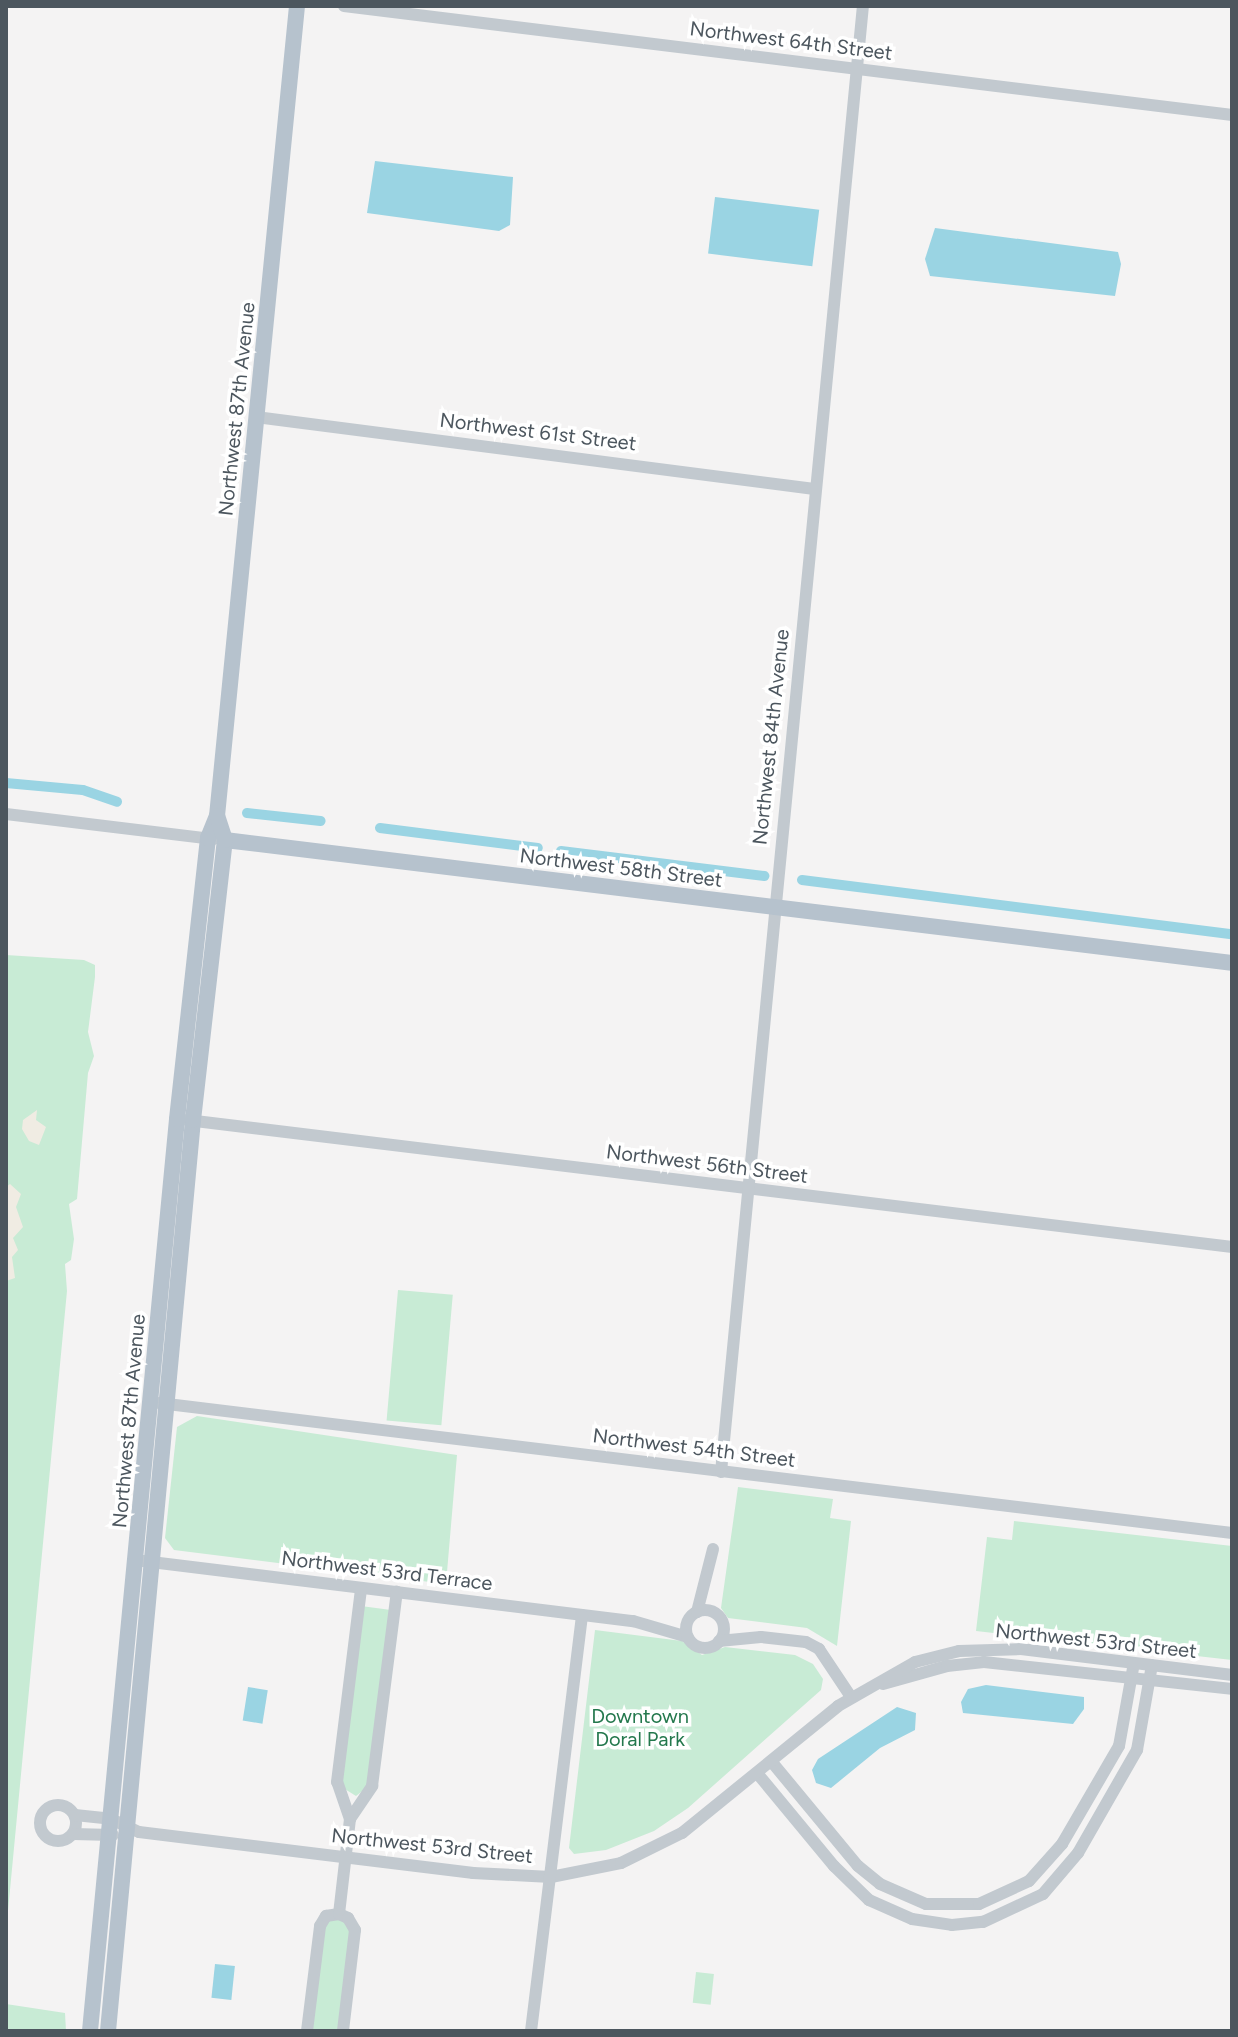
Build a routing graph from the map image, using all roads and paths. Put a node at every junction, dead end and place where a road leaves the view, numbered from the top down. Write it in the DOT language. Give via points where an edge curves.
graph roads {
  1 [pos="297,6"];
  2 [pos="344,6"];
  3 [pos="863,6"];
  4 [pos="857,69"];
  5 [pos="1232,115"];
  6 [pos="256,417"];
  7 [pos="814,489"];
  8 [pos="6,814"];
  9 [pos="217,839"];
  10 [pos="775,907"];
  11 [pos="1232,963"];
  12 [pos="185,1120"];
  13 [pos="748,1190"];
  14 [pos="1232,1247"];
  15 [pos="151,1402"];
  16 [pos="169,1404"];
  17 [pos="721,1472"];
  18 [pos="1232,1533"];
  19 [pos="713,1549"];
  20 [pos="145,1562"];
  21 [pos="710,1573"];
  22 [pos="361,1588"];
  23 [pos="397,1592"];
  24 [pos="694,1614"];
  25 [pos="582,1615"];
  26 [pos="720,1619"];
  27 [pos="633,1621"];
  28 [pos="688,1637"];
  29 [pos="761,1637"];
  30 [pos="719,1641"];
  31 [pos="959,1651"];
  32 [pos="947,1666"];
  33 [pos="1133,1670"];
  34 [pos="1151,1672"];
  35 [pos="1232,1675"];
  36 [pos="868,1687"];
  37 [pos="1232,1689"];
  38 [pos="851,1697"];
  39 [pos="771,1761"];
  40 [pos="1105,1770"];
  41 [pos="757,1773"];
  42 [pos="1120,1778"];
  43 [pos="339,1794"];
  44 [pos="367,1797"];
  45 [pos="75,1815"];
  46 [pos="111,1819"];
  47 [pos="350,1819"];
  48 [pos="127,1830"];
  49 [pos="73,1834"];
  50 [pos="109,1836"];
  51 [pos="346,1857"];
  52 [pos="551,1877"];
  53 [pos="339,1914"];
  54 [pos="90,2031"];
  55 [pos="108,2031"];
  56 [pos="307,2031"];
  57 [pos="343,2031"];
  58 [pos="531,2031"];
  1 -- 6 [label="main road, Northwest 87th Avenue"];
  2 -- 4 [label="street, Northwest 64th Street"];
  3 -- 4 [label="street, Northwest 84th Avenue"];
  4 -- 5 [label="street, Northwest 64th Street"];
  4 -- 7 [label="street, Northwest 84th Avenue"];
  6 -- 7 [label="street, Northwest 61st Street"];
  6 -- 9 [label="main road, Northwest 87th Avenue"];
  7 -- 10 [label="street, Northwest 84th Avenue"];
  8 -- 9 [label="street, Northwest 58th Street"];
  9 -- 10 [label="main road, Northwest 58th Street"];
  9 -- 12 [label="main road, Northwest 87th Avenue"];
  10 -- 11 [label="main road, Northwest 58th Street"];
  10 -- 13 [label="street, Northwest 84th Avenue"];
  12 -- 13 [label="street, Northwest 56th Street"];
  12 -- 15 [label="main road, Northwest 87th Avenue"];
  12 -- 16 [label="main road, Northwest 87th Avenue"];
  13 -- 14 [label="street, Northwest 56th Street"];
  13 -- 17 [label="street, Northwest 84th Avenue"];
  15 -- 16 [label="street, Northwest 54th Street"];
  15 -- 20 [label="main road, Northwest 87th Avenue"];
  16 -- 17 [label="street, Northwest 54th Street"];
  16 -- 20 [label="main road, Northwest 87th Avenue"];
  17 -- 18 [label="street, Northwest 54th Street"];
  19 -- 21 [label="street"];
  20 -- 22 [label="street, Northwest 53rd Terrace"];
  20 -- 46 [label="main road, Northwest 87th Avenue"];
  20 -- 48 [label="main road, Northwest 87th Avenue"];
  21 -- 24 [label="street"];
  21 -- 26 [label="street"];
  22 -- 23 [label="street, Northwest 53rd Terrace"];
  22 -- 43 [label="street"];
  23 -- 25 [label="street, Northwest 53rd Terrace"];
  23 -- 44 [label="street"];
  24 -- 26 [label="street, Northwest 53rd Terrace"];
  24 -- 27 [label="street, Northwest 53rd Terrace"];
  24 -- 28 [label="street"];
  25 -- 27 [label="street, Northwest 53rd Terrace"];
  25 -- 52 [label="street"];
  26 -- 29 [label="street"];
  26 -- 30 [label="street"];
  27 -- 28 [label="street, Northwest 53rd Terrace"];
  28 -- 30 [label="street, Northwest 53rd Terrace" via="701,1647"];
  29 -- 30 [label="street"];
  29 -- 38 [label="street" via="819,1649"];
  31 -- 32 [label="street"];
  31 -- 33 [label="street, Northwest 53rd Street" via="1021,1649"];
  31 -- 36 [label="street, Northwest 53rd Street" via="908,1664"];
  32 -- 33 [label="street, Northwest 53rd Street" via="1020,1662"];
  32 -- 36 [label="street, Northwest 53rd Street"];
  33 -- 34 [label="street, Northwest 53rd Street"];
  33 -- 40 [label="street" via="1124,1731"];
  34 -- 35 [label="street, Northwest 53rd Street"];
  34 -- 37 [label="street, Northwest 53rd Street"];
  34 -- 42 [label="street" via="1143,1733"];
  36 -- 38 [label="street, Northwest 53rd Street"];
  38 -- 39 [label="street, Northwest 53rd Street"];
  39 -- 40 [label="street" via="864,1872 905,1898 962,1907 1015,1889 1043,1868"];
  39 -- 41 [label="street, Northwest 53rd Street"];
  40 -- 42 [label="street"];
  41 -- 42 [label="street" via="869,1900 898,1915 952,1925 1002,1916 1043,1894 1078,1853"];
  41 -- 52 [label="street, Northwest 53rd Street" via="682,1833 648,1852 608,1867"];
  43 -- 44 [label="street" via="351,1800"];
  43 -- 47 [label="street"];
  44 -- 47 [label="street"];
  45 -- 46 [label="street"];
  45 -- 49 [label="street"];
  45 -- 49 [label="street" via="56,1805 40,1820 43,1833 52,1840"];
  46 -- 48 [label="street, Northwest 53rd Street"];
  46 -- 50 [label="main road, Northwest 87th Avenue"];
  47 -- 51 [label="street"];
  48 -- 50 [label="street, Northwest 53rd Street"];
  48 -- 51 [label="street, Northwest 53rd Street"];
  48 -- 55 [label="main road, Northwest 87th Avenue"];
  49 -- 50 [label="street"];
  50 -- 54 [label="main road, Northwest 87th Avenue"];
  51 -- 52 [label="street, Northwest 53rd Street"];
  51 -- 53 [label="street"];
  52 -- 58 [label="street"];
  53 -- 56 [label="street" via="326,1916 320,1926"];
  53 -- 57 [label="street" via="352,1921 355,1930"];
}
